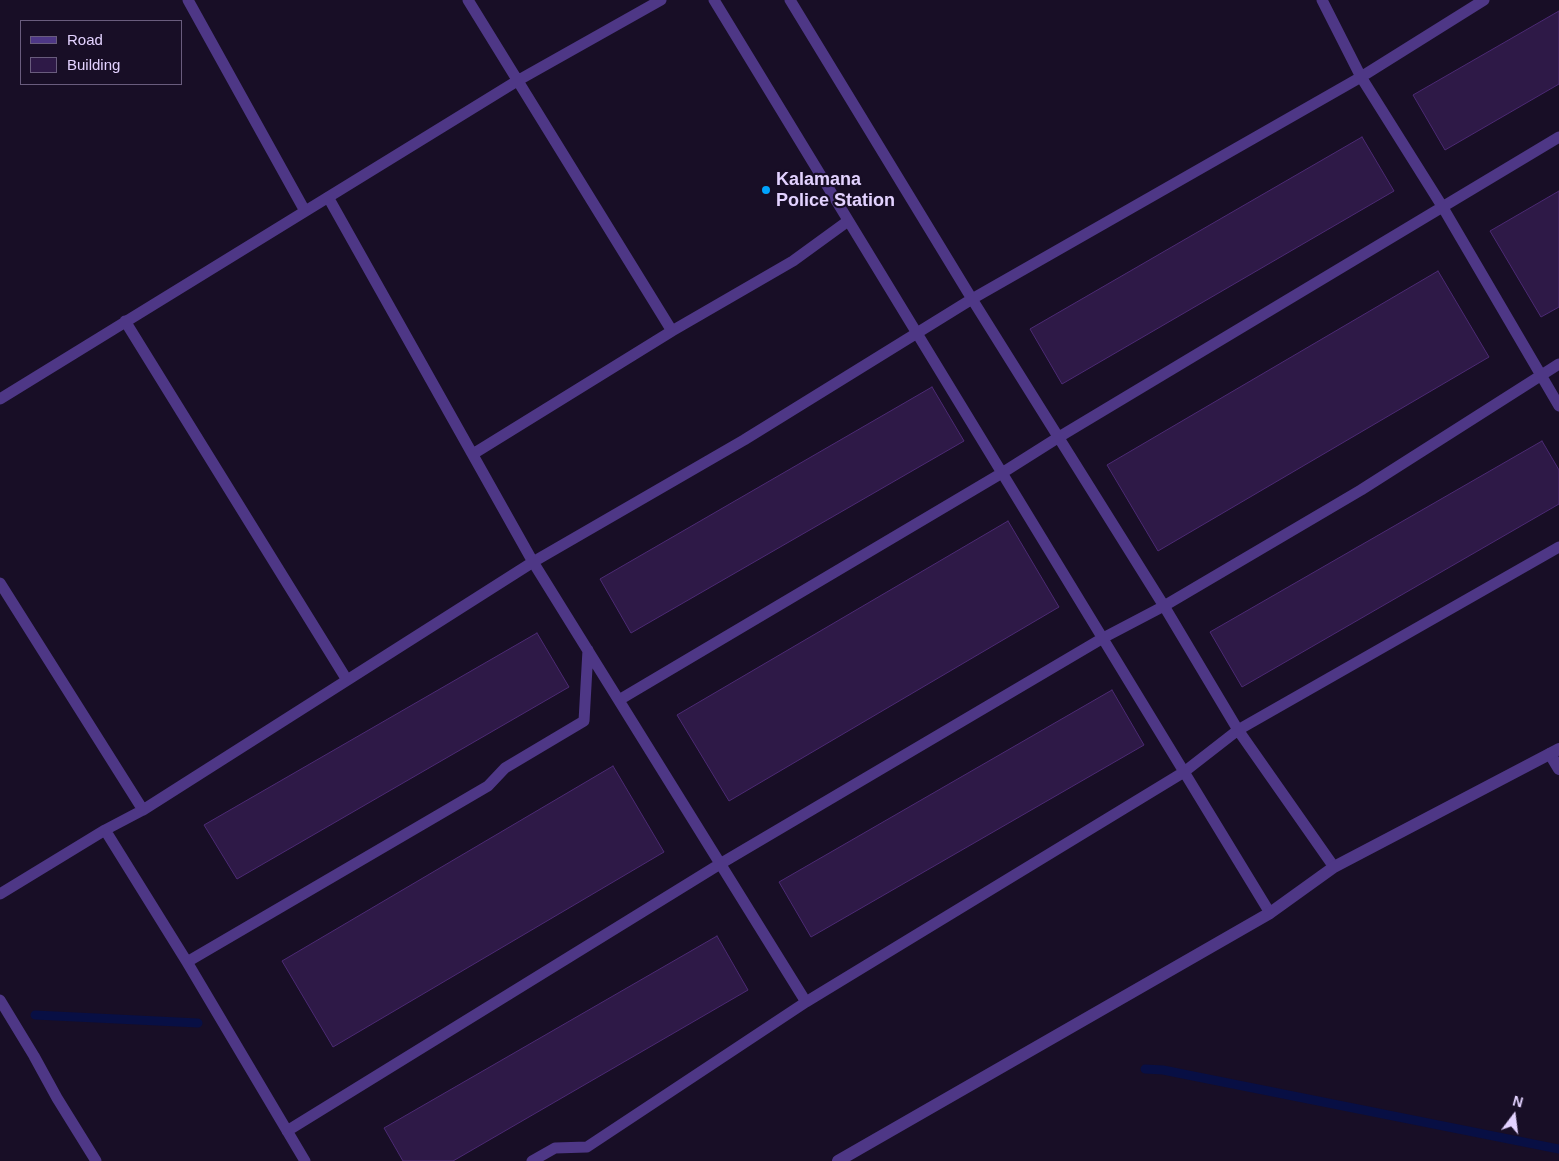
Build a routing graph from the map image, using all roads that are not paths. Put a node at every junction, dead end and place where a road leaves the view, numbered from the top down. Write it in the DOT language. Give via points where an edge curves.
graph roads {
  1 [pos="188,0"];
  2 [pos="468,0"];
  3 [pos="661,0"];
  4 [pos="714,0"];
  5 [pos="790,0"];
  6 [pos="1322,0"];
  7 [pos="1484,0"];
  8 [pos="1361,77"];
  9 [pos="517,81"];
  10 [pos="1559,137"];
  11 [pos="328,197"];
  12 [pos="1442,206"];
  13 [pos="305,211"];
  14 [pos="848,220"];
  15 [pos="972,298"];
  16 [pos="125,321"];
  17 [pos="672,331"];
  18 [pos="917,333"];
  19 [pos="1559,364"];
  20 [pos="1542,375"];
  21 [pos="0,399"];
  22 [pos="1559,406"];
  23 [pos="1058,436"];
  24 [pos="473,454"];
  25 [pos="1002,473"];
  26 [pos="1559,547"];
  27 [pos="533,562"];
  28 [pos="0,583"];
  29 [pos="1164,606"];
  30 [pos="1102,638"];
  31 [pos="588,650"];
  32 [pos="347,680"];
  33 [pos="619,700"];
  34 [pos="1238,730"];
  35 [pos="1554,751"];
  36 [pos="1559,769"];
  37 [pos="1184,772"];
  38 [pos="143,810"];
  39 [pos="105,830"];
  40 [pos="720,864"];
  41 [pos="1334,867"];
  42 [pos="0,894"];
  43 [pos="1270,913"];
  44 [pos="187,962"];
  45 [pos="0,1000"];
  46 [pos="806,1002"];
  47 [pos="288,1131"];
  48 [pos="96,1161"];
  49 [pos="305,1161"];
  50 [pos="532,1161"];
  51 [pos="838,1161"];
  1 -- 13 [label="lane"];
  2 -- 9 [label="lane"];
  3 -- 9 [label="lane"];
  4 -- 14 [label="lane"];
  5 -- 15 [label="lane"];
  6 -- 8 [label="lane"];
  7 -- 8 [label="lane"];
  8 -- 12 [label="lane"];
  8 -- 15 [label="lane"];
  9 -- 11 [label="lane"];
  9 -- 17 [label="lane"];
  10 -- 12 [label="lane"];
  11 -- 13 [label="lane"];
  11 -- 24 [label="lane"];
  12 -- 20 [label="lane"];
  12 -- 23 [label="lane"];
  13 -- 16 [label="lane"];
  14 -- 17 [label="lane" via="793,261"];
  14 -- 18 [label="lane"];
  15 -- 18 [label="lane"];
  15 -- 23 [label="lane"];
  16 -- 21 [label="lane"];
  16 -- 32 [label="lane"];
  17 -- 24 [label="lane"];
  18 -- 25 [label="lane"];
  18 -- 27 [label="lane" via="744,440"];
  19 -- 20 [label="lane"];
  20 -- 22 [label="lane"];
  20 -- 29 [label="lane" via="1361,490"];
  23 -- 25 [label="lane"];
  23 -- 29 [label="lane"];
  24 -- 27 [label="lane"];
  25 -- 30 [label="lane"];
  25 -- 33 [label="lane"];
  26 -- 34 [label="lane"];
  27 -- 31 [label="lane"];
  27 -- 32 [label="lane"];
  28 -- 38 [label="lane"];
  29 -- 30 [label="lane"];
  29 -- 34 [label="lane"];
  30 -- 37 [label="lane"];
  30 -- 40 [label="lane"];
  31 -- 33 [label="lane"];
  31 -- 44 [label="lane" via="584,721 505,768 488,786"];
  32 -- 38 [label="lane"];
  33 -- 40 [label="lane"];
  34 -- 37 [label="lane"];
  34 -- 41 [label="lane"];
  35 -- 36 [label="street"];
  35 -- 41 [label="street"];
  37 -- 43 [label="lane"];
  37 -- 46 [label="lane"];
  38 -- 39 [label="lane"];
  39 -- 42 [label="lane"];
  39 -- 44 [label="lane"];
  40 -- 46 [label="lane"];
  40 -- 47 [label="lane"];
  41 -- 43 [label="street"];
  43 -- 51 [label="street"];
  44 -- 47 [label="lane"];
  45 -- 48 [label="lane"];
  46 -- 50 [label="lane" via="587,1147 555,1148"];
  47 -- 49 [label="lane"];
}
